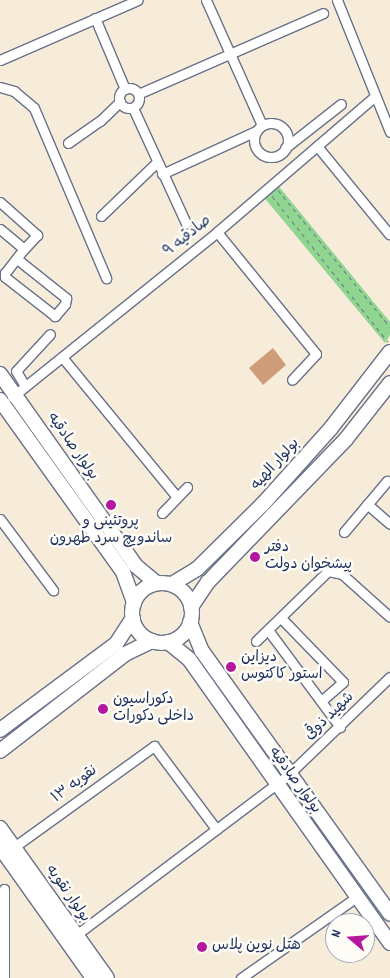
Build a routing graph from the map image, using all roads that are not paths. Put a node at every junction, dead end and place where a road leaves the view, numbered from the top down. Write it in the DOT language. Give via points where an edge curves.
graph roads {
  1 [pos="138,0"];
  2 [pos="206,0"];
  3 [pos="337,0"];
  4 [pos="323,14"];
  5 [pos="95,18"];
  6 [pos="232,54"];
  7 [pos="0,60"];
  8 [pos="0,87"];
  9 [pos="125,89"];
  10 [pos="138,94"];
  11 [pos="374,97"];
  12 [pos="120,102"];
  13 [pos="341,104"];
  14 [pos="133,108"];
  15 [pos="259,128"];
  16 [pos="390,132"];
  17 [pos="68,143"];
  18 [pos="317,146"];
  19 [pos="285,148"];
  20 [pos="156,163"];
  21 [pos="162,174"];
  22 [pos="0,202"];
  23 [pos="101,216"];
  24 [pos="186,223"];
  25 [pos="0,229"];
  26 [pos="217,232"];
  27 [pos="389,234"];
  28 [pos="24,249"];
  29 [pos="17,259"];
  30 [pos="106,278"];
  31 [pos="50,334"];
  32 [pos="390,352"];
  33 [pos="62,357"];
  34 [pos="0,374"];
  35 [pos="292,380"];
  36 [pos="390,383"];
  37 [pos="20,391"];
  38 [pos="1,403"];
  39 [pos="387,481"];
  40 [pos="187,487"];
  41 [pos="177,497"];
  42 [pos="368,504"];
  43 [pos="162,513"];
  44 [pos="0,519"];
  45 [pos="390,524"];
  46 [pos="344,532"];
  47 [pos="156,583"];
  48 [pos="172,584"];
  49 [pos="53,590"];
  50 [pos="134,603"];
  51 [pos="191,607"];
  52 [pos="390,616"];
  53 [pos="133,618"];
  54 [pos="281,618"];
  55 [pos="190,622"];
  56 [pos="268,630"];
  57 [pos="152,641"];
  58 [pos="256,641"];
  59 [pos="168,642"];
  60 [pos="202,651"];
  61 [pos="189,659"];
  62 [pos="388,683"];
  63 [pos="321,701"];
  64 [pos="340,727"];
  65 [pos="0,730"];
  66 [pos="0,751"];
  67 [pos="288,775"];
  68 [pos="276,784"];
  69 [pos="0,828"];
  70 [pos="216,829"];
  71 [pos="7,847"];
  72 [pos="4,889"];
  73 [pos="358,896"];
  74 [pos="390,914"];
  75 [pos="76,935"];
  76 [pos="390,943"];
  77 [pos="4,978"];
  78 [pos="93,978"];
  79 [pos="107,978"];
  80 [pos="242,978"];
  1 -- 5 [label="street"];
  2 -- 6 [label="street"];
  3 -- 11 [label="street"];
  4 -- 6 [label="street"];
  5 -- 7 [label="street"];
  5 -- 9 [label="street"];
  6 -- 10 [label="street"];
  6 -- 15 [label="street"];
  8 -- 30 [label="street" via="14,91 34,108"];
  9 -- 10 [label="street" via="132,89"];
  9 -- 12 [label="street" via="120,95"];
  10 -- 14 [label="street" via="138,102"];
  11 -- 16 [label="street"];
  11 -- 18 [label="street, صادقیه ۹"];
  12 -- 14 [label="street" via="125,108"];
  12 -- 17 [label="street" via="100,121"];
  13 -- 19 [label="street"];
  14 -- 20 [label="street"];
  15 -- 19 [label="street" via="271,123 286,131"];
  15 -- 19 [label="street" via="254,140 262,154 270,157"];
  15 -- 21 [label="street"];
  18 -- 26 [label="street, صادقیه ۹"];
  18 -- 27 [label="street"];
  20 -- 21 [label="street"];
  20 -- 23 [label="street"];
  21 -- 24 [label="street"];
  22 -- 28 [label="street" via="37,232 36,238"];
  25 -- 28 [label="street"];
  26 -- 33 [label="street, صادقیه ۹"];
  26 -- 35 [label="street" via="316,354"];
  28 -- 29 [label="street"];
  29 -- 29 [label="street" via="66,298 66,304 55,316 5,277"];
  31 -- 37 [label="street" via="16,370"];
  32 -- 48 [label="main road, بولوار الهیه" via="332,428 262,505 197,569"];
  33 -- 37 [label="street, صادقیه ۹"];
  33 -- 41 [label="street"];
  34 -- 37 [label="main road, بولوار صادقیه"];
  36 -- 51 [label="main road" via="346,439 208,582"];
  37 -- 38 [label="street, صادقیه ۹"];
  37 -- 47 [label="main road, بولوار صادقیه" via="136,566"];
  38 -- 50 [label="main road, بولوار صادقیه" via="123,572"];
  39 -- 42 [label="street"];
  40 -- 41 [label="street"];
  41 -- 43 [label="street"];
  42 -- 45 [label="street"];
  42 -- 46 [label="street"];
  44 -- 49 [label="street"];
  47 -- 48 [label="main road"];
  47 -- 50 [label="main road" via="142,590"];
  48 -- 51 [label="main road" via="184,593"];
  50 -- 53 [label="main road"];
  51 -- 55 [label="main road"];
  52 -- 54 [label="street" via="334,570 328,571"];
  53 -- 57 [label="main road" via="139,632"];
  53 -- 65 [label="main road" via="116,644"];
  54 -- 56 [label="street"];
  54 -- 63 [label="street" via="343,682"];
  55 -- 59 [label="main road" via="182,635"];
  55 -- 60 [label="main road, بولوار صادقیه"];
  56 -- 58 [label="street"];
  56 -- 63 [label="street"];
  57 -- 59 [label="main road"];
  57 -- 66 [label="main road" via="125,654"];
  59 -- 61 [label="main road, بولوار صادقیه"];
  60 -- 61 [label="main road" via="192,649"];
  60 -- 67 [label="main road, بولوار صادقیه"];
  61 -- 68 [label="main road, بولوار صادقیه"];
  62 -- 64 [label="street, شهید ذوقی"];
  63 -- 64 [label="street"];
  64 -- 67 [label="street, شهید ذوقی"];
  67 -- 68 [label="street, شهید ذوقی"];
  67 -- 74 [label="main road, بولوار صادقیه"];
  68 -- 70 [label="street, شهید ذوقی"];
  68 -- 73 [label="main road, بولوار صادقیه"];
  69 -- 71 [label="main road, بولوار نقویه"];
  70 -- 71 [label="street, نقویه ۱۳" via="154,746"];
  70 -- 75 [label="street, شهید ذوقی"];
  71 -- 75 [label="main road, بولوار نقویه"];
  71 -- 78 [label="main road, بولوار نقویه"];
  72 -- 77 [label="street"];
  73 -- 76 [label="main road, بولوار صادقیه"];
  73 -- 80 [label="street"];
  75 -- 79 [label="main road, بولوار نقویه"];
}
